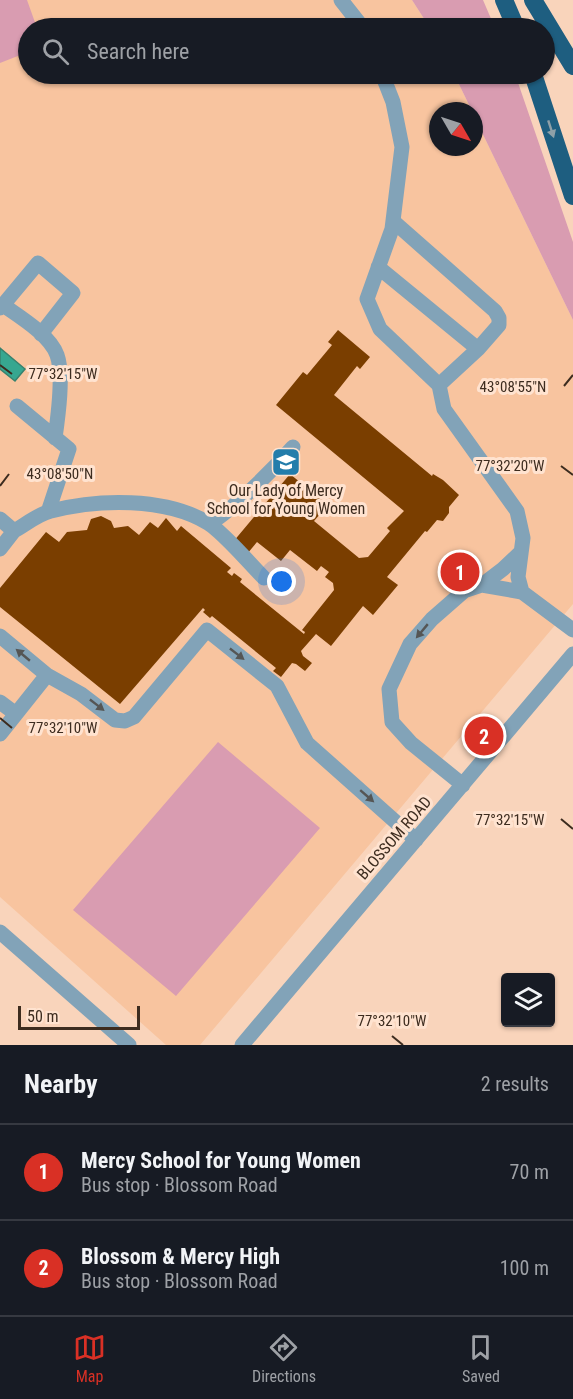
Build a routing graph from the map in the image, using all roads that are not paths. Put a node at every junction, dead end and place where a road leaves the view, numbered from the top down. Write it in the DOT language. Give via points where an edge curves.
graph roads {
  1 [pos="342,0"];
  2 [pos="504,0"];
  3 [pos="532,0"];
  4 [pos="356,18"];
  5 [pos="512,18"];
  6 [pos="543,18"];
  7 [pos="555,37"];
  8 [pos="573,66"];
  9 [pos="386,84"];
  10 [pos="536,84"];
  11 [pos="573,196"];
  12 [pos="393,221"];
  13 [pos="378,267"];
  14 [pos="2,306"];
  15 [pos="41,334"];
  16 [pos="478,349"];
  17 [pos="439,385"];
  18 [pos="17,406"];
  19 [pos="55,438"];
  20 [pos="293,447"];
  21 [pos="48,512"];
  22 [pos="0,519"];
  23 [pos="210,524"];
  24 [pos="14,531"];
  25 [pos="0,549"];
  26 [pos="521,552"];
  27 [pos="264,578"];
  28 [pos="482,585"];
  29 [pos="522,592"];
  30 [pos="573,630"];
  31 [pos="0,636"];
  32 [pos="573,654"];
  33 [pos="47,675"];
  34 [pos="0,702"];
  35 [pos="16,714"];
  36 [pos="0,734"];
  37 [pos="463,785"];
  38 [pos="416,840"];
  39 [pos="0,932"];
  40 [pos="129,1045"];
  41 [pos="242,1045"];
  1 -- 4 [label="street"];
  2 -- 5 [label="highway"];
  3 -- 6 [label="highway"];
  7 -- 8 [label="highway"];
  9 -- 12 [label="street" via="402,147"];
  10 -- 11 [label="highway, one-way"];
  12 -- 13 [label="street"];
  12 -- 16 [label="street" via="495,311 499,325"];
  13 -- 16 [label="street"];
  13 -- 17 [label="street" via="367,299 380,329"];
  14 -- 15 [label="street"];
  14 -- 15 [label="street" via="38,263 73,293"];
  15 -- 19 [label="street" via="57,355 60,392"];
  16 -- 17 [label="street"];
  17 -- 26 [label="street" via="444,410 517,511 523,538"];
  18 -- 19 [label="street"];
  19 -- 21 [label="street" via="69,449"];
  20 -- 23 [label="street" via="253,490"];
  21 -- 23 [label="street" via="125,503 159,505"];
  21 -- 24 [label="street"];
  22 -- 24 [label="street"];
  23 -- 27 [label="street"];
  24 -- 25 [label="street"];
  26 -- 28 [label="street"];
  26 -- 29 [label="street" via="518,577"];
  28 -- 29 [label="street"];
  28 -- 37 [label="street, one-way" via="464,591 432,619 411,644 389,689 392,722 411,743"];
  29 -- 30 [label="street"];
  33 -- 31 [label="street, one-way"];
  32 -- 37 [label="street, BLOSSOM ROAD"];
  33 -- 35 [label="street"];
  33 -- 38 [label="street, one-way" via="115,720 125,721 134,717 207,630 277,686 307,743"];
  34 -- 35 [label="street"];
  35 -- 36 [label="street"];
  37 -- 38 [label="street, BLOSSOM ROAD"];
  38 -- 41 [label="street, BLOSSOM ROAD"];
  39 -- 40 [label="street"];
}
